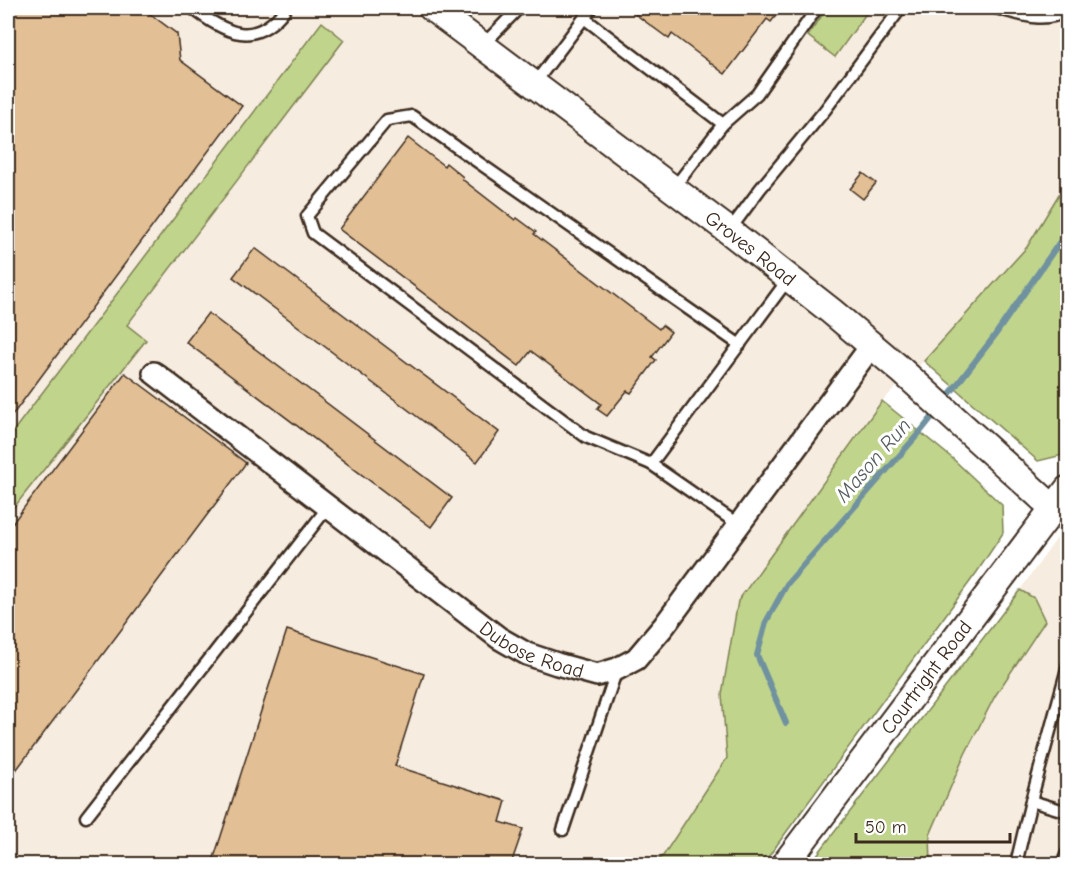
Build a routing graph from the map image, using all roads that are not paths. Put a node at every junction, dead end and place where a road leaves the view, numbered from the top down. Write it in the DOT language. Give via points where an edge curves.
graph roads {
  1 [pos="192,8"];
  2 [pos="286,8"];
  3 [pos="432,8"];
  4 [pos="519,8"];
  5 [pos="592,8"];
  6 [pos="817,8"];
  7 [pos="902,8"];
  8 [pos="995,8"];
  9 [pos="1068,10"];
  10 [pos="584,18"];
  11 [pos="482,46"];
  12 [pos="534,84"];
  13 [pos="723,124"];
  14 [pos="672,189"];
  15 [pos="729,231"];
  16 [pos="789,278"];
  17 [pos="740,345"];
  18 [pos="872,345"];
  19 [pos="154,373"];
  20 [pos="651,464"];
  21 [pos="1063,506"];
  22 [pos="328,507"];
  23 [pos="739,525"];
  24 [pos="1068,665"];
  25 [pos="617,669"];
  26 [pos="1031,801"];
  27 [pos="1068,812"];
  28 [pos="86,817"];
  29 [pos="563,830"];
  30 [pos="1068,851"];
  31 [pos="785,864"];
  32 [pos="1016,864"];
  33 [pos="1062,864"];
  1 -- 2 [label="lane" via="236,34 259,32 276,21"];
  3 -- 11 [label="street, Groves Road"];
  4 -- 11 [label="lane"];
  5 -- 10 [label="lane"];
  6 -- 13 [label="lane" via="757,94"];
  7 -- 15 [label="lane"];
  8 -- 9 [label="lane" via="1036,19"];
  10 -- 12 [label="lane"];
  10 -- 13 [label="lane"];
  11 -- 12 [label="street, Groves Road"];
  12 -- 14 [label="street, Groves Road"];
  13 -- 14 [label="lane"];
  14 -- 15 [label="street, Groves Road"];
  15 -- 16 [label="street, Groves Road"];
  16 -- 17 [label="lane"];
  16 -- 18 [label="street, Groves Road"];
  17 -- 20 [label="lane"];
  17 -- 20 [label="lane" via="412,116 387,120 307,216 313,233 586,437"];
  18 -- 21 [label="street, Groves Road" via="949,414"];
  18 -- 23 [label="street, Dubose Road"];
  19 -- 22 [label="street, Dubose Road"];
  20 -- 23 [label="lane"];
  21 -- 31 [label="street, Courtright Road"];
  22 -- 25 [label="street, Dubose Road" via="490,631 527,654 597,675"];
  22 -- 28 [label="lane"];
  23 -- 25 [label="street, Dubose Road" via="664,626 636,659"];
  24 -- 26 [label="lane"];
  25 -- 29 [label="lane"];
  26 -- 27 [label="lane"];
  26 -- 32 [label="lane"];
  30 -- 33 [label="lane"];
}
